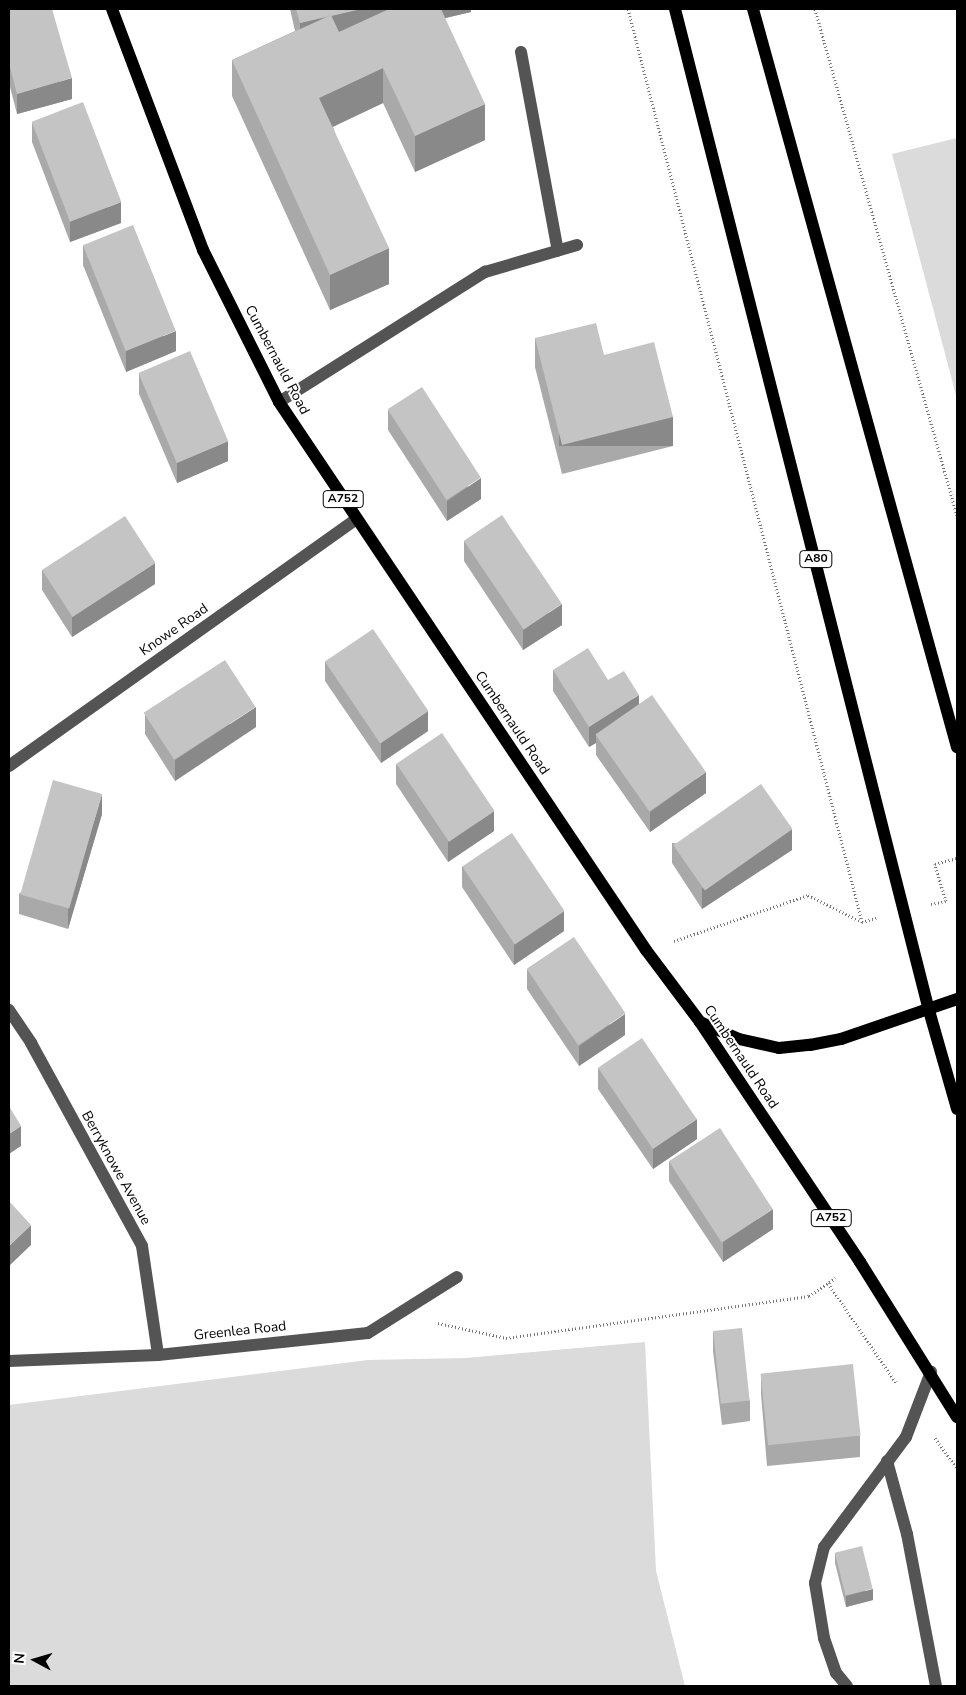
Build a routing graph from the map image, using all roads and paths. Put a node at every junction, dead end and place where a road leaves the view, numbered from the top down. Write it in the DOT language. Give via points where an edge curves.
graph roads {
  1 [pos="112,9"];
  2 [pos="628,9"];
  3 [pos="675,9"];
  4 [pos="753,9"];
  5 [pos="815,9"];
  6 [pos="521,52"];
  7 [pos="577,245"];
  8 [pos="558,251"];
  9 [pos="279,402"];
  10 [pos="957,516"];
  11 [pos="356,518"];
  12 [pos="957,747"];
  13 [pos="9,766"];
  14 [pos="957,858"];
  15 [pos="906,909"];
  16 [pos="862,922"];
  17 [pos="646,950"];
  18 [pos="957,999"];
  19 [pos="928,1007"];
  20 [pos="9,1010"];
  21 [pos="700,1022"];
  22 [pos="957,1109"];
  23 [pos="860,1262"];
  24 [pos="457,1277"];
  25 [pos="828,1283"];
  26 [pos="398,1314"];
  27 [pos="158,1355"];
  28 [pos="9,1361"];
  29 [pos="930,1372"];
  30 [pos="916,1412"];
  31 [pos="957,1417"];
  32 [pos="887,1461"];
  33 [pos="957,1468"];
  34 [pos="847,1686"];
  35 [pos="936,1686"];
  1 -- 9 [label="main road, Cumbernauld Road / A752" via="203,250"];
  2 -- 16 [label="path"];
  3 -- 15 [label="main road, A80"];
  4 -- 12 [label="main road"];
  5 -- 10 [label="path"];
  6 -- 8 [label="street"];
  7 -- 8 [label="street"];
  8 -- 9 [label="street" via="485,272"];
  9 -- 11 [label="main road, Cumbernauld Road / A752"];
  11 -- 13 [label="street, Knowe Road"];
  11 -- 17 [label="main road, Cumbernauld Road / A752"];
  14 -- 15 [label="path" via="935,864 946,900"];
  15 -- 16 [label="path"];
  15 -- 19 [label="main road, A80"];
  16 -- 17 [label="path" via="808,895"];
  17 -- 21 [label="main road, Cumbernauld Road / A752"];
  18 -- 19 [label="main road, A752"];
  19 -- 21 [label="main road, A752" via="841,1039 779,1048 739,1040"];
  19 -- 22 [label="main road, A80"];
  20 -- 27 [label="street, Berryknowe Avenue" via="31,1043 142,1246"];
  21 -- 23 [label="main road, Cumbernauld Road / A752"];
  23 -- 25 [label="path"];
  23 -- 29 [label="main road, Cumbernauld Road / A752"];
  24 -- 26 [label="street, Greenlea Road"];
  25 -- 26 [label="path" via="809,1296 506,1338"];
  25 -- 30 [label="path"];
  26 -- 27 [label="street, Greenlea Road" via="368,1333"];
  27 -- 28 [label="street, Greenlea Road"];
  29 -- 30 [label="street"];
  29 -- 31 [label="main road, Cumbernauld Road / A752"];
  30 -- 32 [label="street" via="906,1437"];
  30 -- 33 [label="path"];
  32 -- 34 [label="street" via="824,1547 815,1583 824,1638 836,1673"];
  32 -- 35 [label="street" via="907,1534"];
}
